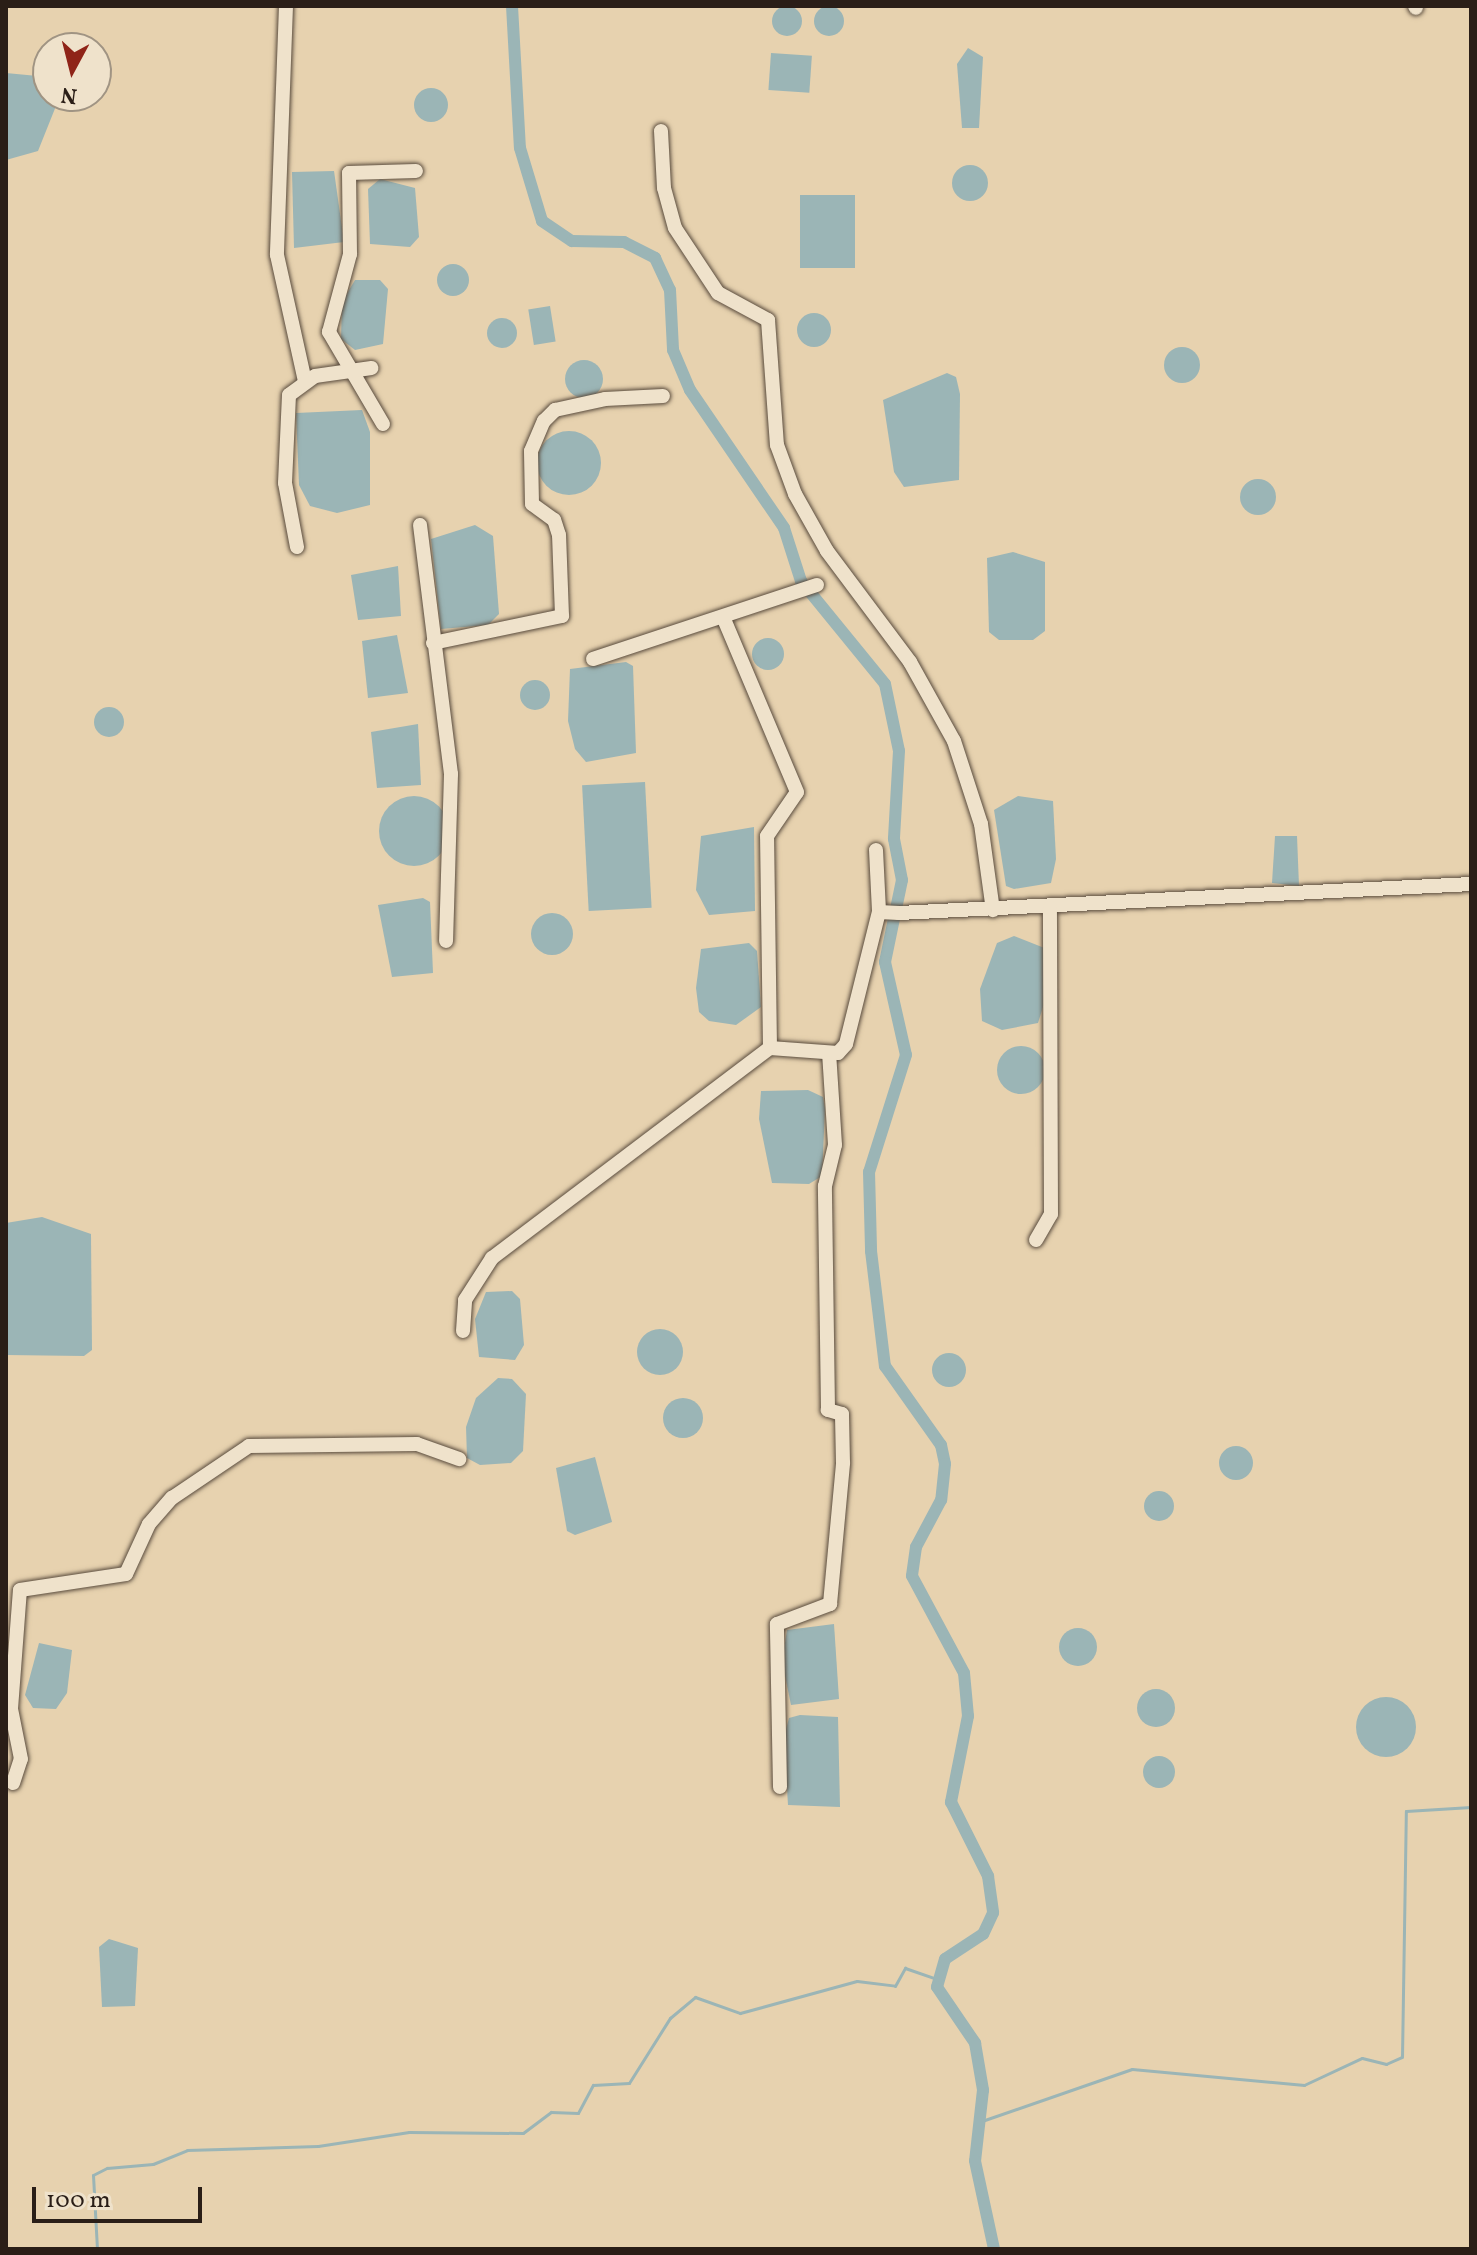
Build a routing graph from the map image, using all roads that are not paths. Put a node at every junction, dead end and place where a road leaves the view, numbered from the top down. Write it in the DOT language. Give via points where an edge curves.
graph roads {
  1 [pos="286,6"];
  2 [pos="661,131"];
  3 [pos="416,171"];
  4 [pos="371,368"];
  5 [pos="355,369"];
  6 [pos="305,381"];
  7 [pos="663,396"];
  8 [pos="383,424"];
  9 [pos="420,525"];
  10 [pos="297,547"];
  11 [pos="817,585"];
  12 [pos="724,619"];
  13 [pos="433,643"];
  14 [pos="593,659"];
  15 [pos="876,850"];
  16 [pos="1471,884"];
  17 [pos="1050,908"];
  18 [pos="993,910"];
  19 [pos="886,912"];
  20 [pos="446,941"];
  21 [pos="770,1048"];
  22 [pos="829,1053"];
  23 [pos="1036,1240"];
  24 [pos="463,1331"];
  25 [pos="459,1459"];
  26 [pos="10,1618"];
  27 [pos="13,1783"];
  28 [pos="780,1787"];
  1 -- 6 [label="street" via="277,255"];
  2 -- 18 [label="street" via="664,188 675,228 718,293 768,320 777,445 795,494 827,551 910,662 954,741 981,824"];
  3 -- 5 [label="street" via="349,173 350,254 329,332"];
  4 -- 5 [label="street"];
  5 -- 6 [label="street"];
  5 -- 8 [label="street"];
  6 -- 10 [label="street" via="284,409 285,483"];
  7 -- 13 [label="street" via="580,404 555,410 544,421 531,451 532,504 554,520 559,535 562,616"];
  9 -- 13 [label="street"];
  11 -- 12 [label="street"];
  12 -- 14 [label="street"];
  12 -- 21 [label="street" via="797,792 767,836"];
  13 -- 20 [label="street" via="451,774"];
  15 -- 19 [label="street"];
  16 -- 17 [label="street"];
  17 -- 18 [label="street"];
  17 -- 23 [label="street" via="1051,1214"];
  18 -- 19 [label="street"];
  19 -- 22 [label="street" via="846,1044"];
  21 -- 22 [label="street"];
  21 -- 24 [label="street" via="492,1258 465,1300"];
  22 -- 28 [label="street" via="835,1145 825,1186 828,1410 842,1414 843,1463 830,1604 777,1624"];
  25 -- 26 [label="street" via="417,1444 249,1446 172,1498 149,1524 126,1574 26,1587"];
  26 -- 27 [label="street" via="11,1709 21,1749"];
}
